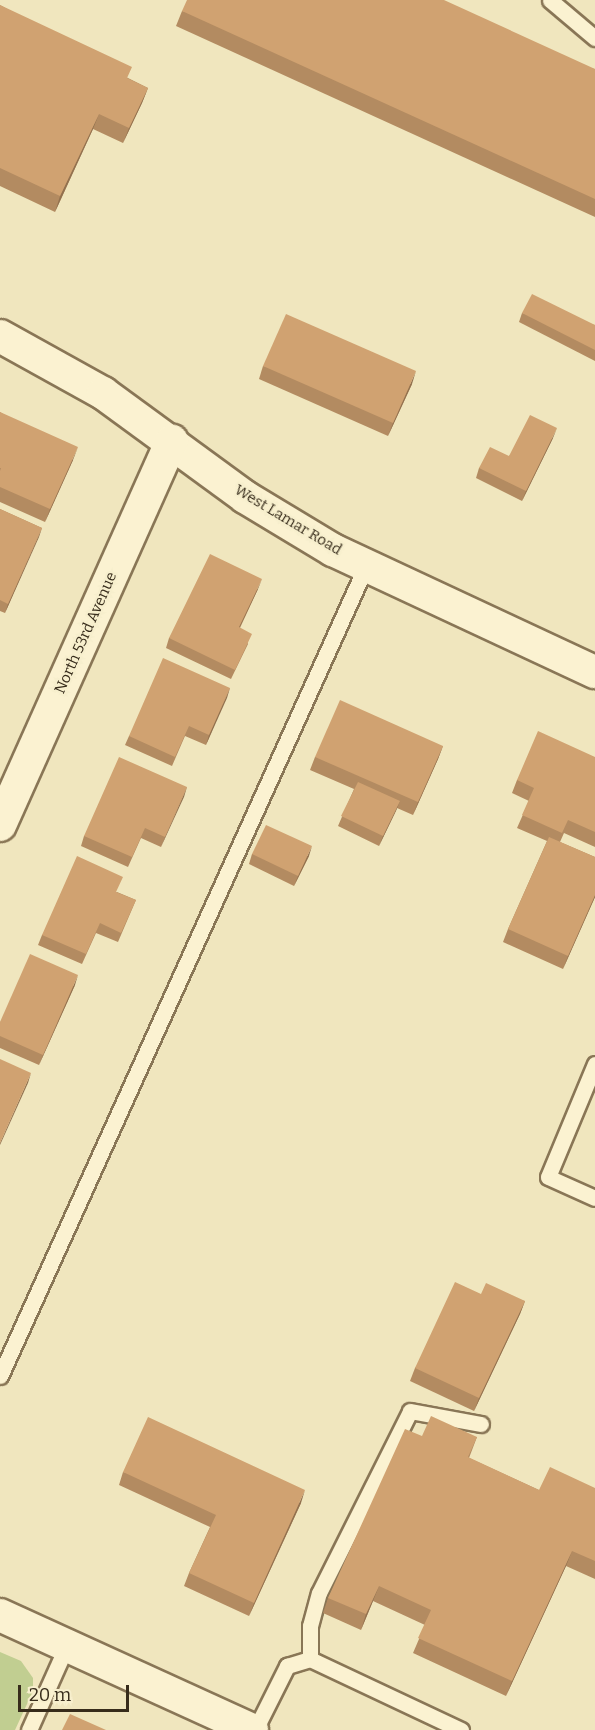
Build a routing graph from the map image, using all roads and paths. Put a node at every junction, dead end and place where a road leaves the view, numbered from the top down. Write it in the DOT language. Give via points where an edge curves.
graph roads {
  1 [pos="550,0"];
  2 [pos="595,38"];
  3 [pos="0,336"];
  4 [pos="172,441"];
  5 [pos="366,566"];
  6 [pos="595,672"];
  7 [pos="0,825"];
  8 [pos="595,1064"];
  9 [pos="595,1198"];
  10 [pos="0,1376"];
  11 [pos="480,1424"];
  12 [pos="0,1615"];
  13 [pos="67,1646"];
  14 [pos="310,1659"];
  15 [pos="29,1730"];
  16 [pos="254,1730"];
  17 [pos="461,1730"];
  1 -- 2 [label="lane"];
  3 -- 4 [label="street, West Lamar Road" via="58,365"];
  4 -- 5 [label="street, West Lamar Road" via="245,497"];
  4 -- 7 [label="street, North 53rd Avenue"];
  5 -- 6 [label="street, West Lamar Road"];
  5 -- 10 [label="lane"];
  8 -- 9 [label="lane" via="548,1177"];
  11 -- 14 [label="lane" via="410,1410 320,1593 310,1626"];
  12 -- 13 [label="street"];
  13 -- 15 [label="lane"];
  13 -- 16 [label="street"];
  14 -- 16 [label="lane" via="287,1666"];
  14 -- 17 [label="lane"];
}
